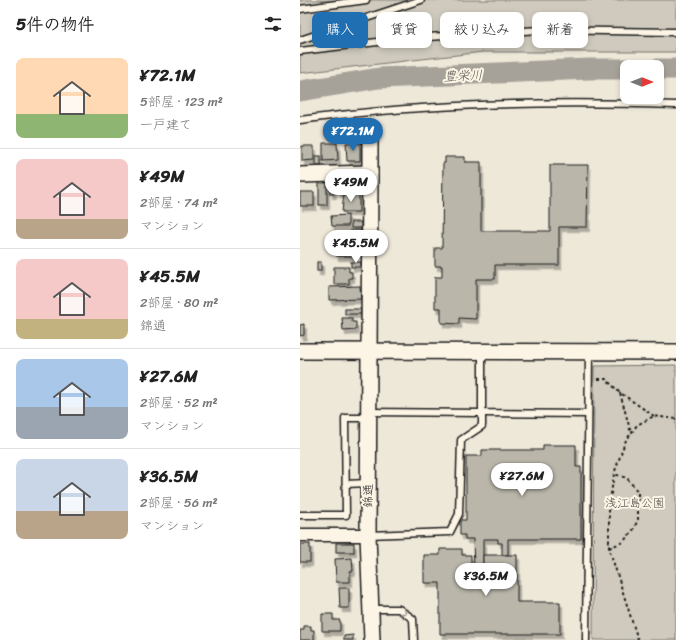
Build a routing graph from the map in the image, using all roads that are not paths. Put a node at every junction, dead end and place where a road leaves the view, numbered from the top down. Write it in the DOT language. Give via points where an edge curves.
graph roads {
  1 [pos="366,0"];
  2 [pos="421,0"];
  3 [pos="300,9"];
  4 [pos="676,32"];
  5 [pos="300,40"];
  6 [pos="300,51"];
  7 [pos="676,105"];
  8 [pos="300,120"];
  9 [pos="370,128"];
  10 [pos="370,174"];
  11 [pos="300,175"];
  12 [pos="300,351"];
  13 [pos="368,351"];
  14 [pos="482,351"];
  15 [pos="589,352"];
  16 [pos="676,352"];
  17 [pos="482,413"];
  18 [pos="588,414"];
  19 [pos="368,415"];
  20 [pos="368,483"];
  21 [pos="346,484"];
  22 [pos="300,515"];
  23 [pos="300,535"];
  24 [pos="368,535"];
  25 [pos="372,609"];
  26 [pos="372,640"];
  27 [pos="414,640"];
  28 [pos="586,640"];
  1 -- 3 [label="lane"];
  2 -- 5 [label="lane"];
  4 -- 6 [label="lane" via="540,30 412,38"];
  7 -- 8 [label="lane" via="585,102 447,107"];
  9 -- 10 [label="street, 錦通"];
  10 -- 11 [label="street"];
  10 -- 13 [label="street, 錦通"];
  12 -- 13 [label="street"];
  13 -- 14 [label="street"];
  13 -- 19 [label="street, 錦通"];
  14 -- 15 [label="street"];
  14 -- 17 [label="lane"];
  15 -- 16 [label="street"];
  15 -- 18 [label="lane"];
  17 -- 18 [label="lane"];
  17 -- 19 [label="lane"];
  17 -- 24 [label="lane" via="482,426 461,440 459,514 450,532"];
  18 -- 28 [label="lane"];
  19 -- 20 [label="street, 錦通"];
  19 -- 21 [label="lane" via="345,418"];
  20 -- 21 [label="lane"];
  20 -- 24 [label="street, 錦通"];
  21 -- 22 [label="lane" via="346,514"];
  23 -- 24 [label="street"];
  24 -- 25 [label="street, 錦通"];
  25 -- 26 [label="street, 錦通"];
  25 -- 27 [label="lane, one-way" via="399,609 413,619"];
}
